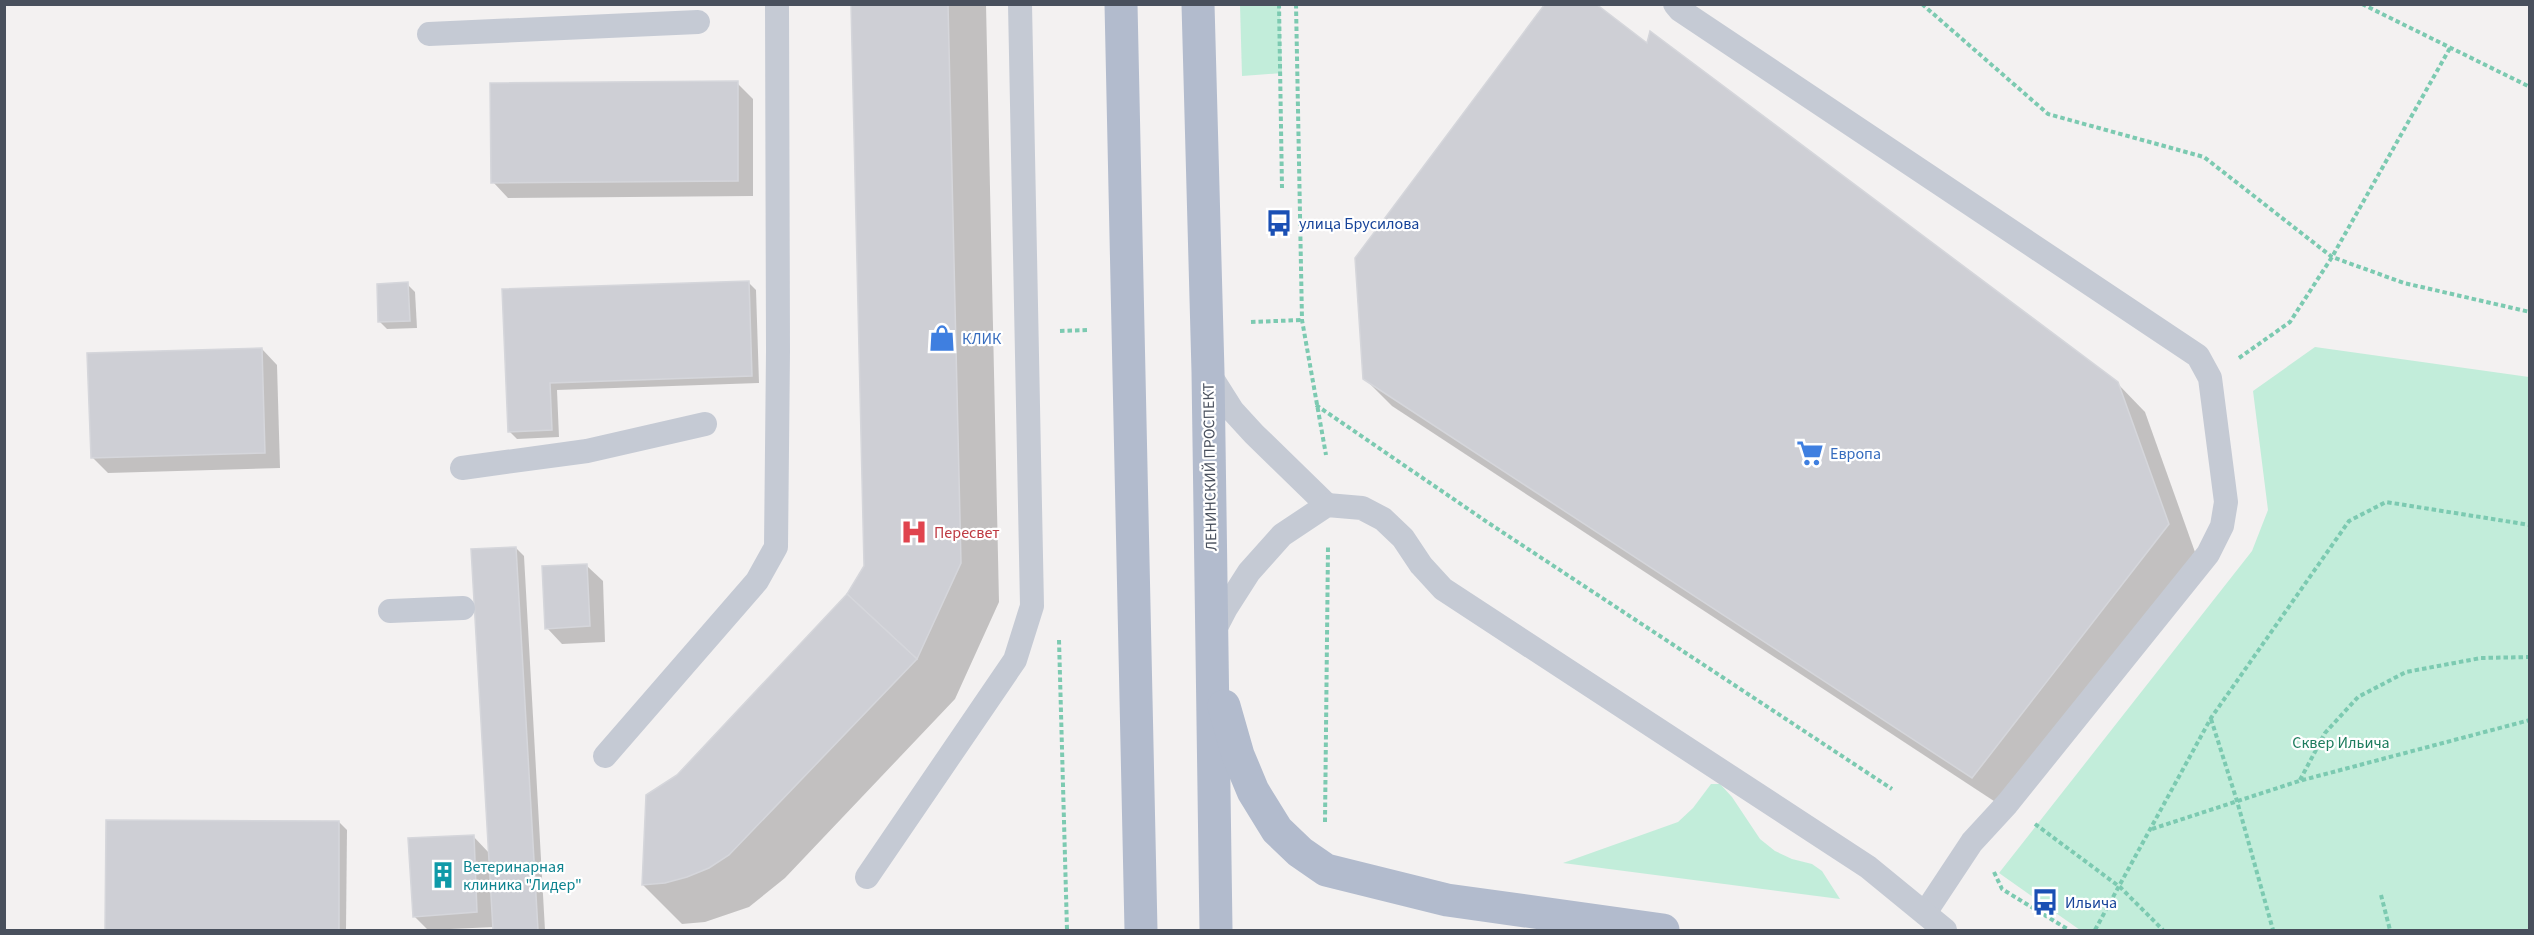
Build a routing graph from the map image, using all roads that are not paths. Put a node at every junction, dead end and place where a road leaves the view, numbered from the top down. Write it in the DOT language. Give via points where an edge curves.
graph roads {
  1 [pos="777,4"];
  2 [pos="1020,4"];
  3 [pos="1121,4"];
  4 [pos="1198,4"];
  5 [pos="1675,4"];
  6 [pos="698,22"];
  7 [pos="429,34"];
  8 [pos="1208,372"];
  9 [pos="705,424"];
  10 [pos="462,468"];
  11 [pos="1327,505"];
  12 [pos="463,608"];
  13 [pos="390,611"];
  14 [pos="1212,651"];
  15 [pos="605,756"];
  16 [pos="867,877"];
  17 [pos="1925,913"];
  18 [pos="1141,930"];
  19 [pos="1216,930"];
  20 [pos="1663,930"];
  21 [pos="1945,930"];
  1 -- 15 [label="lane" via="776,547 757,581"];
  2 -- 16 [label="lane" via="1032,606 1014,660"];
  3 -- 18 [label="main road"];
  4 -- 8 [label="main road, ЛЕНИНСКИЙ ПРОСПЕКТ"];
  5 -- 17 [label="lane" via="2198,356 2210,378 2226,502 2222,526 2208,554 1972,842"];
  6 -- 7 [label="lane"];
  8 -- 11 [label="lane" via="1254,434"];
  8 -- 14 [label="main road, ЛЕНИНСКИЙ ПРОСПЕКТ"];
  9 -- 10 [label="lane" via="587,451"];
  11 -- 14 [label="lane" via="1282,535 1249,572 1226,608"];
  11 -- 17 [label="lane" via="1362,508 1383,519 1443,589 1868,867"];
  12 -- 13 [label="lane"];
  14 -- 19 [label="main road, ЛЕНИНСКИЙ ПРОСПЕКТ"];
  14 -- 20 [label="main road" via="1238,755 1252,791 1277,830 1326,870 1447,900"];
  17 -- 21 [label="lane"];
}
